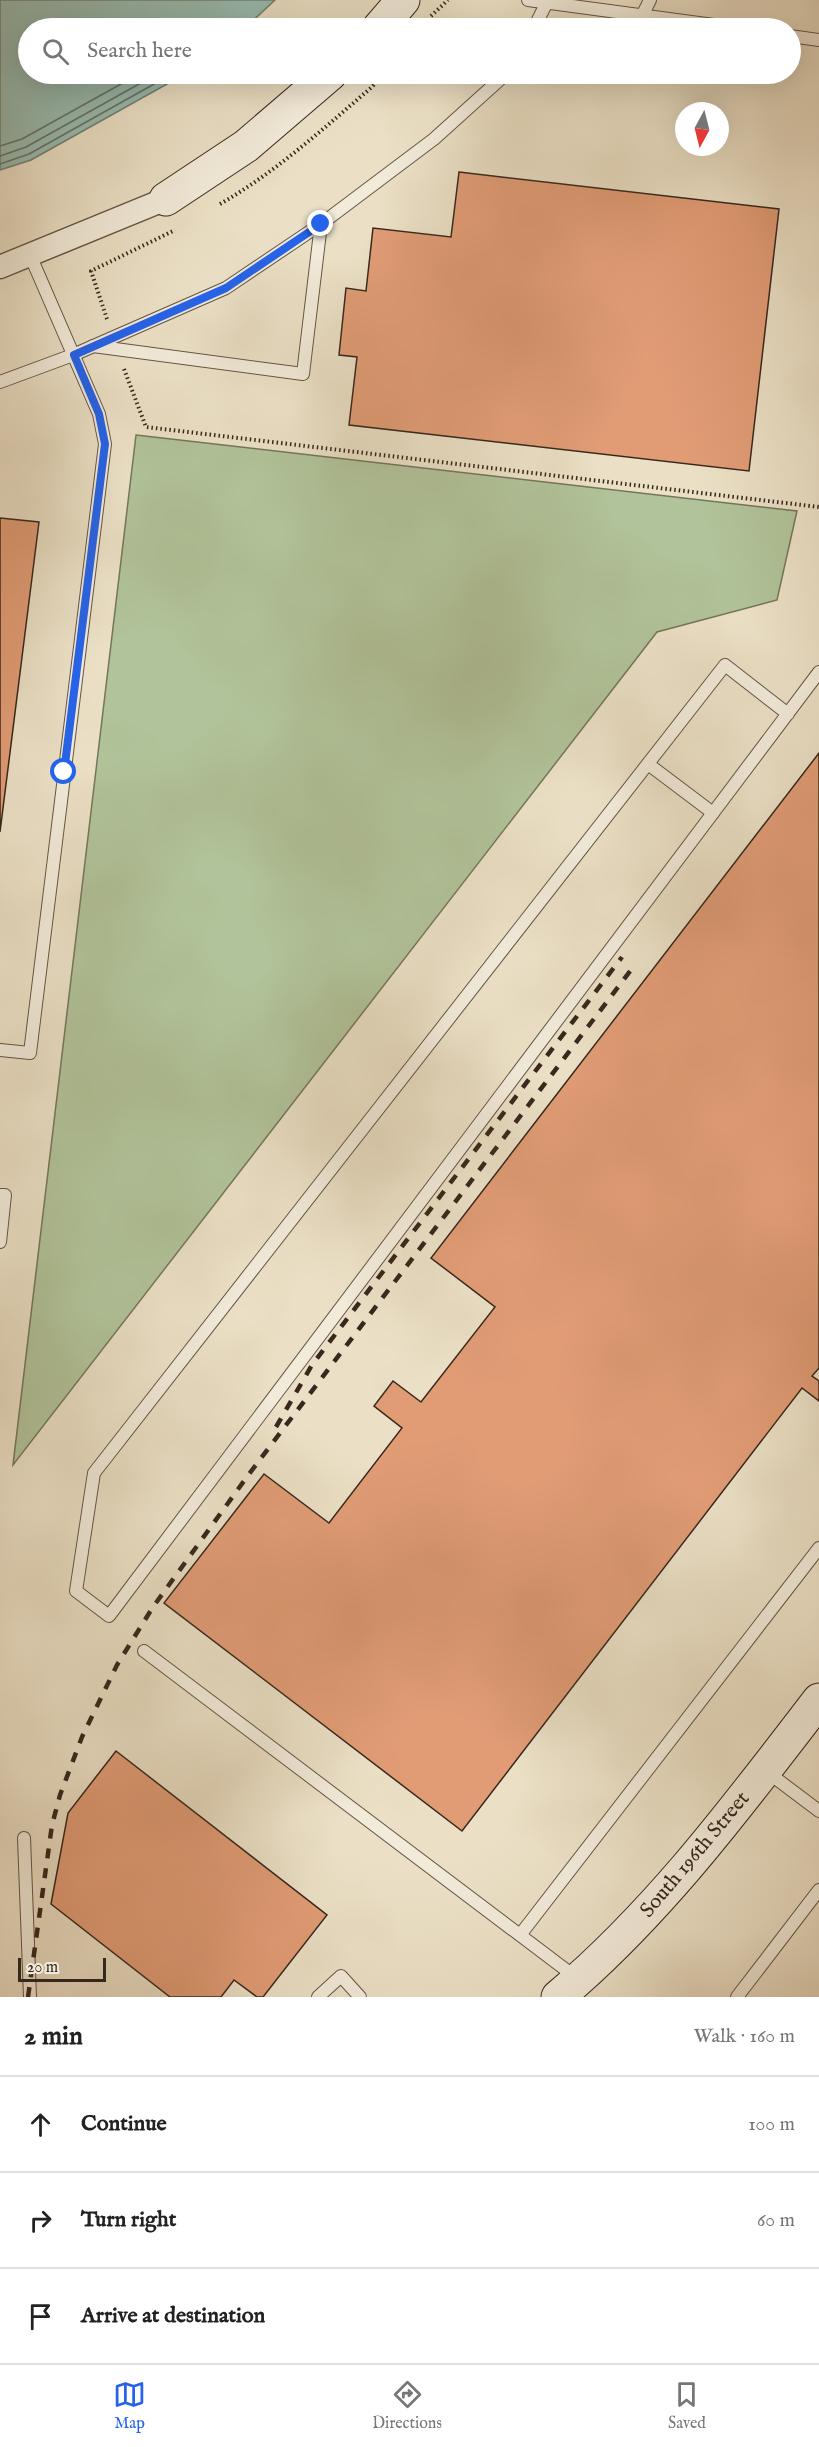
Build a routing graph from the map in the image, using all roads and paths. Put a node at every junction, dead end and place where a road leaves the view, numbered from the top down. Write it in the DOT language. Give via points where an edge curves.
graph roads {
  1 [pos="448,0"];
  2 [pos="528,0"];
  3 [pos="650,0"];
  4 [pos="547,1"];
  5 [pos="415,11"];
  6 [pos="642,16"];
  7 [pos="400,18"];
  8 [pos="539,18"];
  9 [pos="658,18"];
  10 [pos="801,38"];
  11 [pos="819,40"];
  12 [pos="318,84"];
  13 [pos="373,84"];
  14 [pos="495,84"];
  15 [pos="211,209"];
  16 [pos="174,212"];
  17 [pos="321,224"];
  18 [pos="30,255"];
  19 [pos="0,267"];
  20 [pos="114,344"];
  21 [pos="74,355"];
  22 [pos="0,382"];
  23 [pos="819,507"];
  24 [pos="819,672"];
  25 [pos="788,714"];
  26 [pos="648,764"];
  27 [pos="713,813"];
  28 [pos="0,1050"];
  29 [pos="0,1195"];
  30 [pos="0,1242"];
  31 [pos="819,1548"];
  32 [pos="144,1651"];
  33 [pos="817,1705"];
  34 [pos="765,1770"];
  35 [pos="819,1811"];
  36 [pos="24,1838"];
  37 [pos="819,1890"];
  38 [pos="520,1935"];
  39 [pos="568,1988"];
  40 [pos="30,1997"];
  41 [pos="318,1997"];
  42 [pos="360,1997"];
  43 [pos="737,1997"];
  1 -- 5 [label="path"];
  2 -- 4 [label="lane"];
  3 -- 6 [label="lane"];
  4 -- 6 [label="lane"];
  4 -- 8 [label="lane"];
  5 -- 7 [label="main road"];
  6 -- 9 [label="lane"];
  10 -- 11 [label="lane"];
  12 -- 16 [label="main road"];
  13 -- 15 [label="path" via="282,162"];
  14 -- 17 [label="lane" via="434,139"];
  16 -- 18 [label="street"];
  16 -- 20 [label="path" via="91,271"];
  17 -- 20 [label="lane" via="226,288"];
  17 -- 20 [label="lane" via="303,374"];
  18 -- 19 [label="street"];
  18 -- 21 [label="lane"];
  20 -- 21 [label="lane" via="93,346"];
  20 -- 23 [label="path" via="146,427"];
  21 -- 22 [label="lane"];
  21 -- 28 [label="lane" via="99,414 105,444 30,1053"];
  24 -- 25 [label="lane"];
  25 -- 26 [label="lane" via="725,665"];
  25 -- 27 [label="lane"];
  26 -- 27 [label="lane"];
  26 -- 27 [label="lane" via="94,1473 76,1591 109,1616"];
  29 -- 30 [label="lane" via="5,1195"];
  31 -- 38 [label="lane"];
  32 -- 38 [label="lane"];
  33 -- 34 [label="main road, South 196th Street"];
  34 -- 35 [label="lane"];
  34 -- 39 [label="main road, South 196th Street" via="660,1898 599,1962"];
  36 -- 40 [label="lane"];
  37 -- 43 [label="lane"];
  38 -- 39 [label="lane"];
  41 -- 42 [label="lane" via="341,1976"];
}
